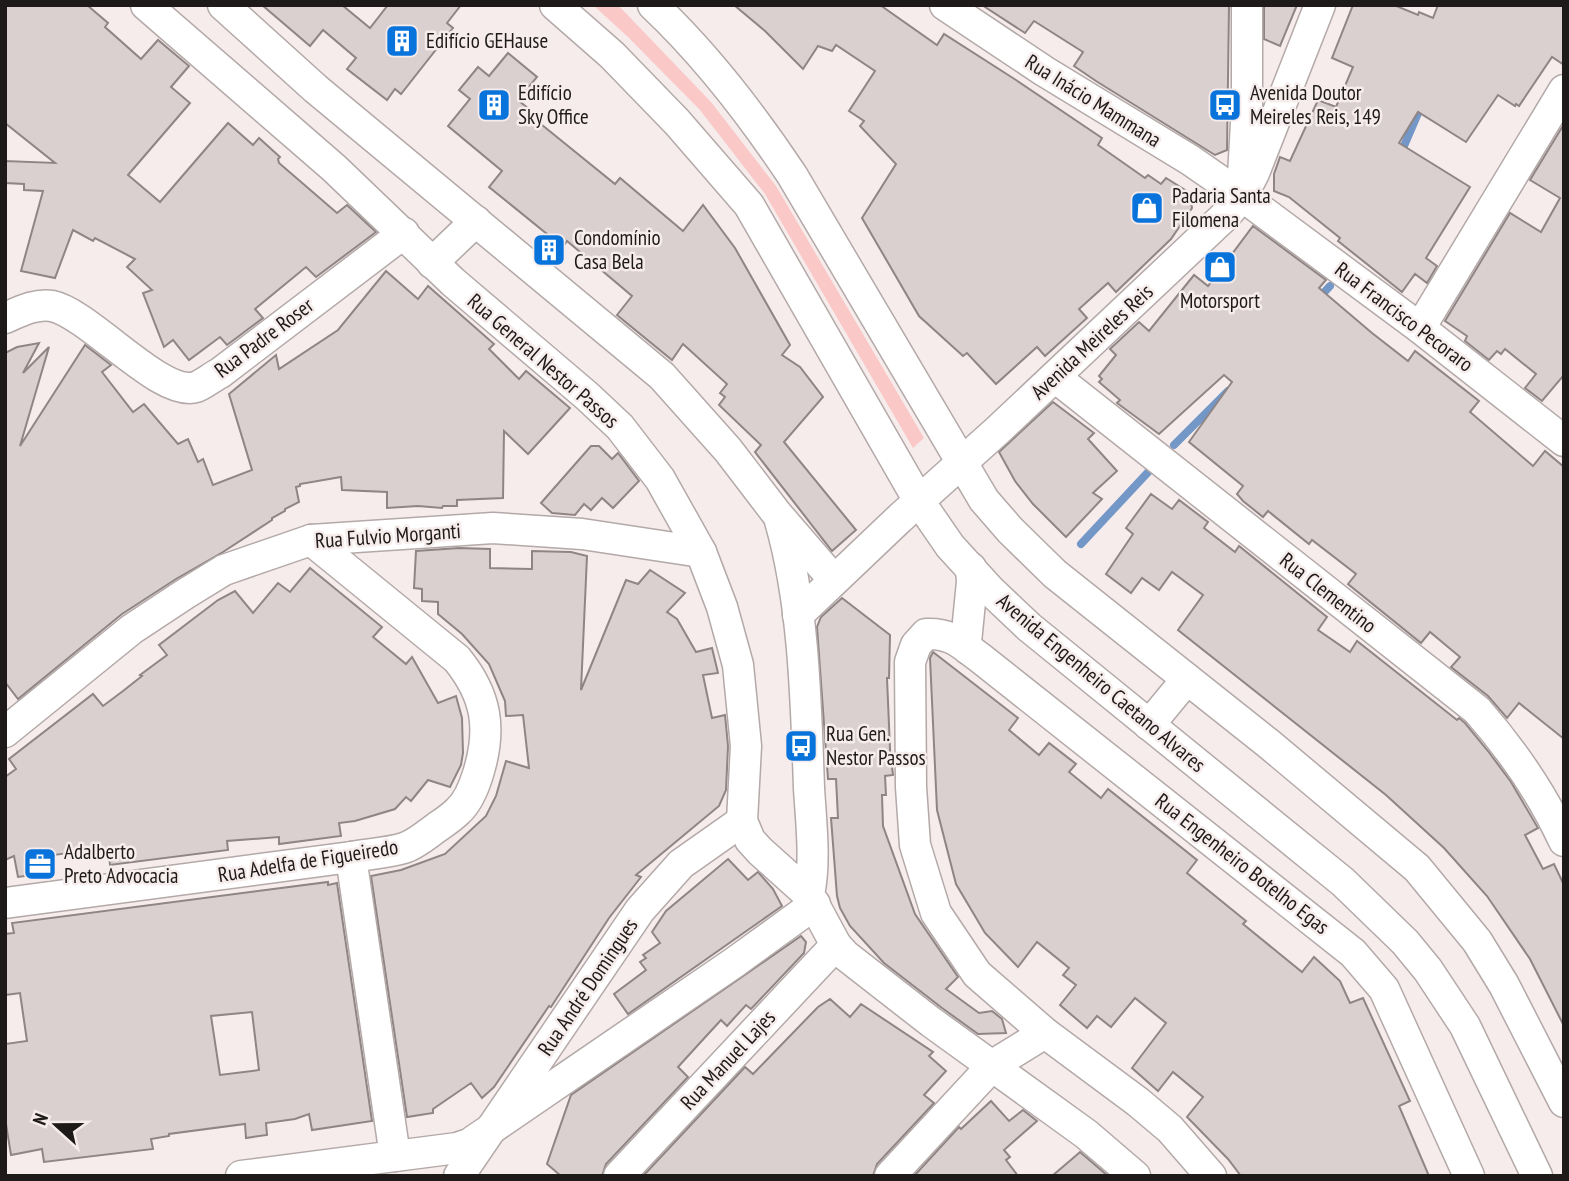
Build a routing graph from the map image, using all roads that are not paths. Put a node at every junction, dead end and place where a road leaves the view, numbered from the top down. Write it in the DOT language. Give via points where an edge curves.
graph roads {
  1 [pos="146,5"];
  2 [pos="223,5"];
  3 [pos="555,5"];
  4 [pos="653,5"];
  5 [pos="945,5"];
  6 [pos="1247,5"];
  7 [pos="1320,5"];
  8 [pos="1564,90"];
  9 [pos="1242,196"];
  10 [pos="476,221"];
  11 [pos="404,233"];
  12 [pos="432,264"];
  13 [pos="5,318"];
  14 [pos="1420,328"];
  15 [pos="1055,377"];
  16 [pos="1564,441"];
  17 [pos="962,464"];
  18 [pos="919,501"];
  19 [pos="778,514"];
  20 [pos="312,540"];
  21 [pos="701,552"];
  22 [pos="971,568"];
  23 [pos="834,580"];
  24 [pos="798,615"];
  25 [pos="968,649"];
  26 [pos="1187,679"];
  27 [pos="1149,726"];
  28 [pos="5,732"];
  29 [pos="742,821"];
  30 [pos="1564,841"];
  31 [pos="351,857"];
  32 [pos="812,899"];
  33 [pos="5,903"];
  34 [pos="836,945"];
  35 [pos="1045,1033"];
  36 [pos="993,1065"];
  37 [pos="1564,1102"];
  38 [pos="485,1134"];
  39 [pos="395,1156"];
  40 [pos="241,1176"];
  41 [pos="459,1176"];
  42 [pos="619,1176"];
  43 [pos="890,1176"];
  44 [pos="1135,1176"];
  45 [pos="1211,1176"];
  46 [pos="1469,1176"];
  47 [pos="1537,1176"];
  1 -- 11 [label="street, Rua General Nestor Passos"];
  2 -- 10 [label="street"];
  3 -- 18 [label="street, Avenida Engenheiro Caetano Alvares" via="649,93 749,205"];
  4 -- 17 [label="street" via="726,86 792,175"];
  5 -- 9 [label="street, Rua Inácio Mammana"];
  6 -- 9 [label="street"];
  7 -- 9 [label="street, Avenida Meireles Reis"];
  8 -- 14 [label="street"];
  9 -- 14 [label="street, Rua Francisco Pecoraro"];
  9 -- 15 [label="street, Avenida Meireles Reis"];
  10 -- 12 [label="street"];
  10 -- 19 [label="street" via="662,376"];
  11 -- 12 [label="street, Rua General Nestor Passos"];
  11 -- 13 [label="street, Rua Padre Roser" via="220,373 195,387 163,380 53,306"];
  12 -- 21 [label="street, Rua General Nestor Passos" via="620,427 660,479"];
  14 -- 16 [label="street, Rua Francisco Pecoraro"];
  15 -- 17 [label="street, Avenida Meireles Reis"];
  15 -- 30 [label="street, Rua Clementino" via="1476,710 1515,756"];
  17 -- 18 [label="street, Avenida Meireles Reis"];
  17 -- 26 [label="street" via="984,500 1037,557"];
  18 -- 22 [label="street, Avenida Engenheiro Caetano Alvares"];
  18 -- 23 [label="street, Avenida Meireles Reis"];
  19 -- 23 [label="street"];
  19 -- 24 [label="street"];
  20 -- 21 [label="street, Rua Fulvio Morganti" via="493,528 582,534"];
  20 -- 28 [label="street, Rua Fulvio Morganti" via="224,570 185,594 132,629"];
  20 -- 31 [label="street, Rua Adelfa de Figueiredo" via="457,659 470,676 487,721 481,765 458,811 404,848"];
  21 -- 29 [label="street, Rua General Nestor Passos" via="738,665 746,746"];
  22 -- 25 [label="street"];
  22 -- 27 [label="street, Avenida Engenheiro Caetano Alvares" via="1029,627"];
  23 -- 24 [label="street, Avenida Meireles Reis"];
  24 -- 32 [label="street"];
  25 -- 35 [label="street, Rua Engenheiro Botelho Egas" via="942,633 926,634 910,662 915,845 936,913 977,974"];
  25 -- 46 [label="street, Rua Engenheiro Botelho Egas" via="1353,953 1384,989"];
  26 -- 27 [label="street"];
  26 -- 37 [label="street" via="1417,868 1477,941"];
  27 -- 47 [label="street, Avenida Engenheiro Caetano Alvares" via="1343,882 1405,942 1465,1026"];
  29 -- 32 [label="street" via="750,840"];
  29 -- 38 [label="street, Rua André Domingues" via="681,864 639,910"];
  31 -- 33 [label="street, Rua Adelfa de Figueiredo"];
  31 -- 39 [label="street"];
  32 -- 34 [label="street"];
  32 -- 38 [label="street" via="735,962"];
  34 -- 36 [label="street" via="872,978"];
  34 -- 42 [label="street, Rua Manuel Lajes"];
  35 -- 36 [label="street"];
  35 -- 45 [label="street" via="1170,1129"];
  36 -- 43 [label="street"];
  36 -- 44 [label="street" via="1086,1133"];
  38 -- 39 [label="street" via="457,1148"];
  38 -- 41 [label="street, Rua André Domingues"];
  39 -- 40 [label="street"];
}
